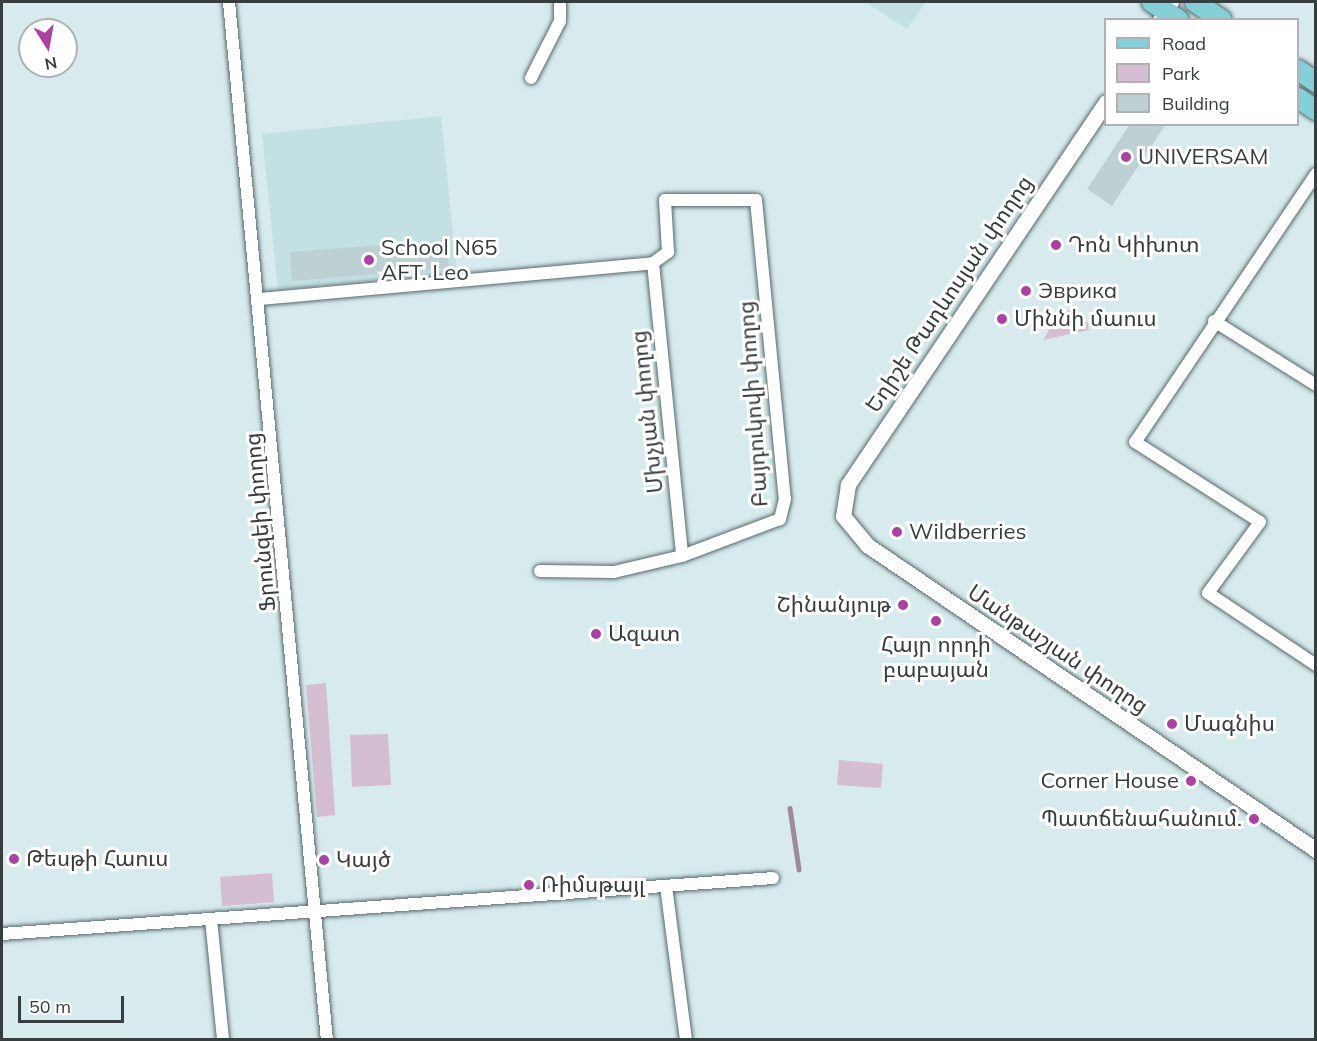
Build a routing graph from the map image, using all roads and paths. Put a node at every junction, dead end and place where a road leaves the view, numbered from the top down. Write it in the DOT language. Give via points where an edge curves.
graph roads {
  1 [pos="229,2"];
  2 [pos="561,2"];
  3 [pos="1195,2"];
  4 [pos="1219,18"];
  5 [pos="1299,71"];
  6 [pos="531,78"];
  7 [pos="1316,82"];
  8 [pos="1299,99"];
  9 [pos="1104,105"];
  10 [pos="1316,110"];
  11 [pos="1316,174"];
  12 [pos="653,263"];
  13 [pos="260,299"];
  14 [pos="1214,321"];
  15 [pos="1316,385"];
  16 [pos="843,516"];
  17 [pos="682,556"];
  18 [pos="540,571"];
  19 [pos="1316,665"];
  20 [pos="1316,850"];
  21 [pos="773,878"];
  22 [pos="666,886"];
  23 [pos="315,912"];
  24 [pos="212,919"];
  25 [pos="2,934"];
  26 [pos="223,1040"];
  27 [pos="327,1040"];
  28 [pos="686,1040"];
  1 -- 13 [label="street, Ֆրունզեի փողոց"];
  2 -- 6 [label="street" via="560,21"];
  3 -- 4 [label="main road"];
  5 -- 7 [label="main road"];
  8 -- 10 [label="main road"];
  9 -- 16 [label="street, Եղիշե Թադևոսյան փողոց" via="848,485"];
  11 -- 14 [label="street"];
  12 -- 13 [label="street"];
  12 -- 17 [label="street, Մխչյան փողոց"];
  12 -- 17 [label="street, Բայդուկովի փողոց" via="668,252 666,200 751,198 758,204 785,499 780,519"];
  13 -- 23 [label="street, Ֆրունզեի փողոց"];
  14 -- 15 [label="street"];
  14 -- 19 [label="street" via="1135,442 1260,522 1209,593"];
  16 -- 20 [label="street, Մանթաշյան փողոց" via="867,545"];
  17 -- 18 [label="street, Բայդուկովի փողոց" via="614,572"];
  21 -- 22 [label="street"];
  22 -- 23 [label="street"];
  22 -- 28 [label="street"];
  23 -- 24 [label="street"];
  23 -- 27 [label="street, Ֆրունզեի փողոց"];
  24 -- 25 [label="street"];
  24 -- 26 [label="street"];
}
